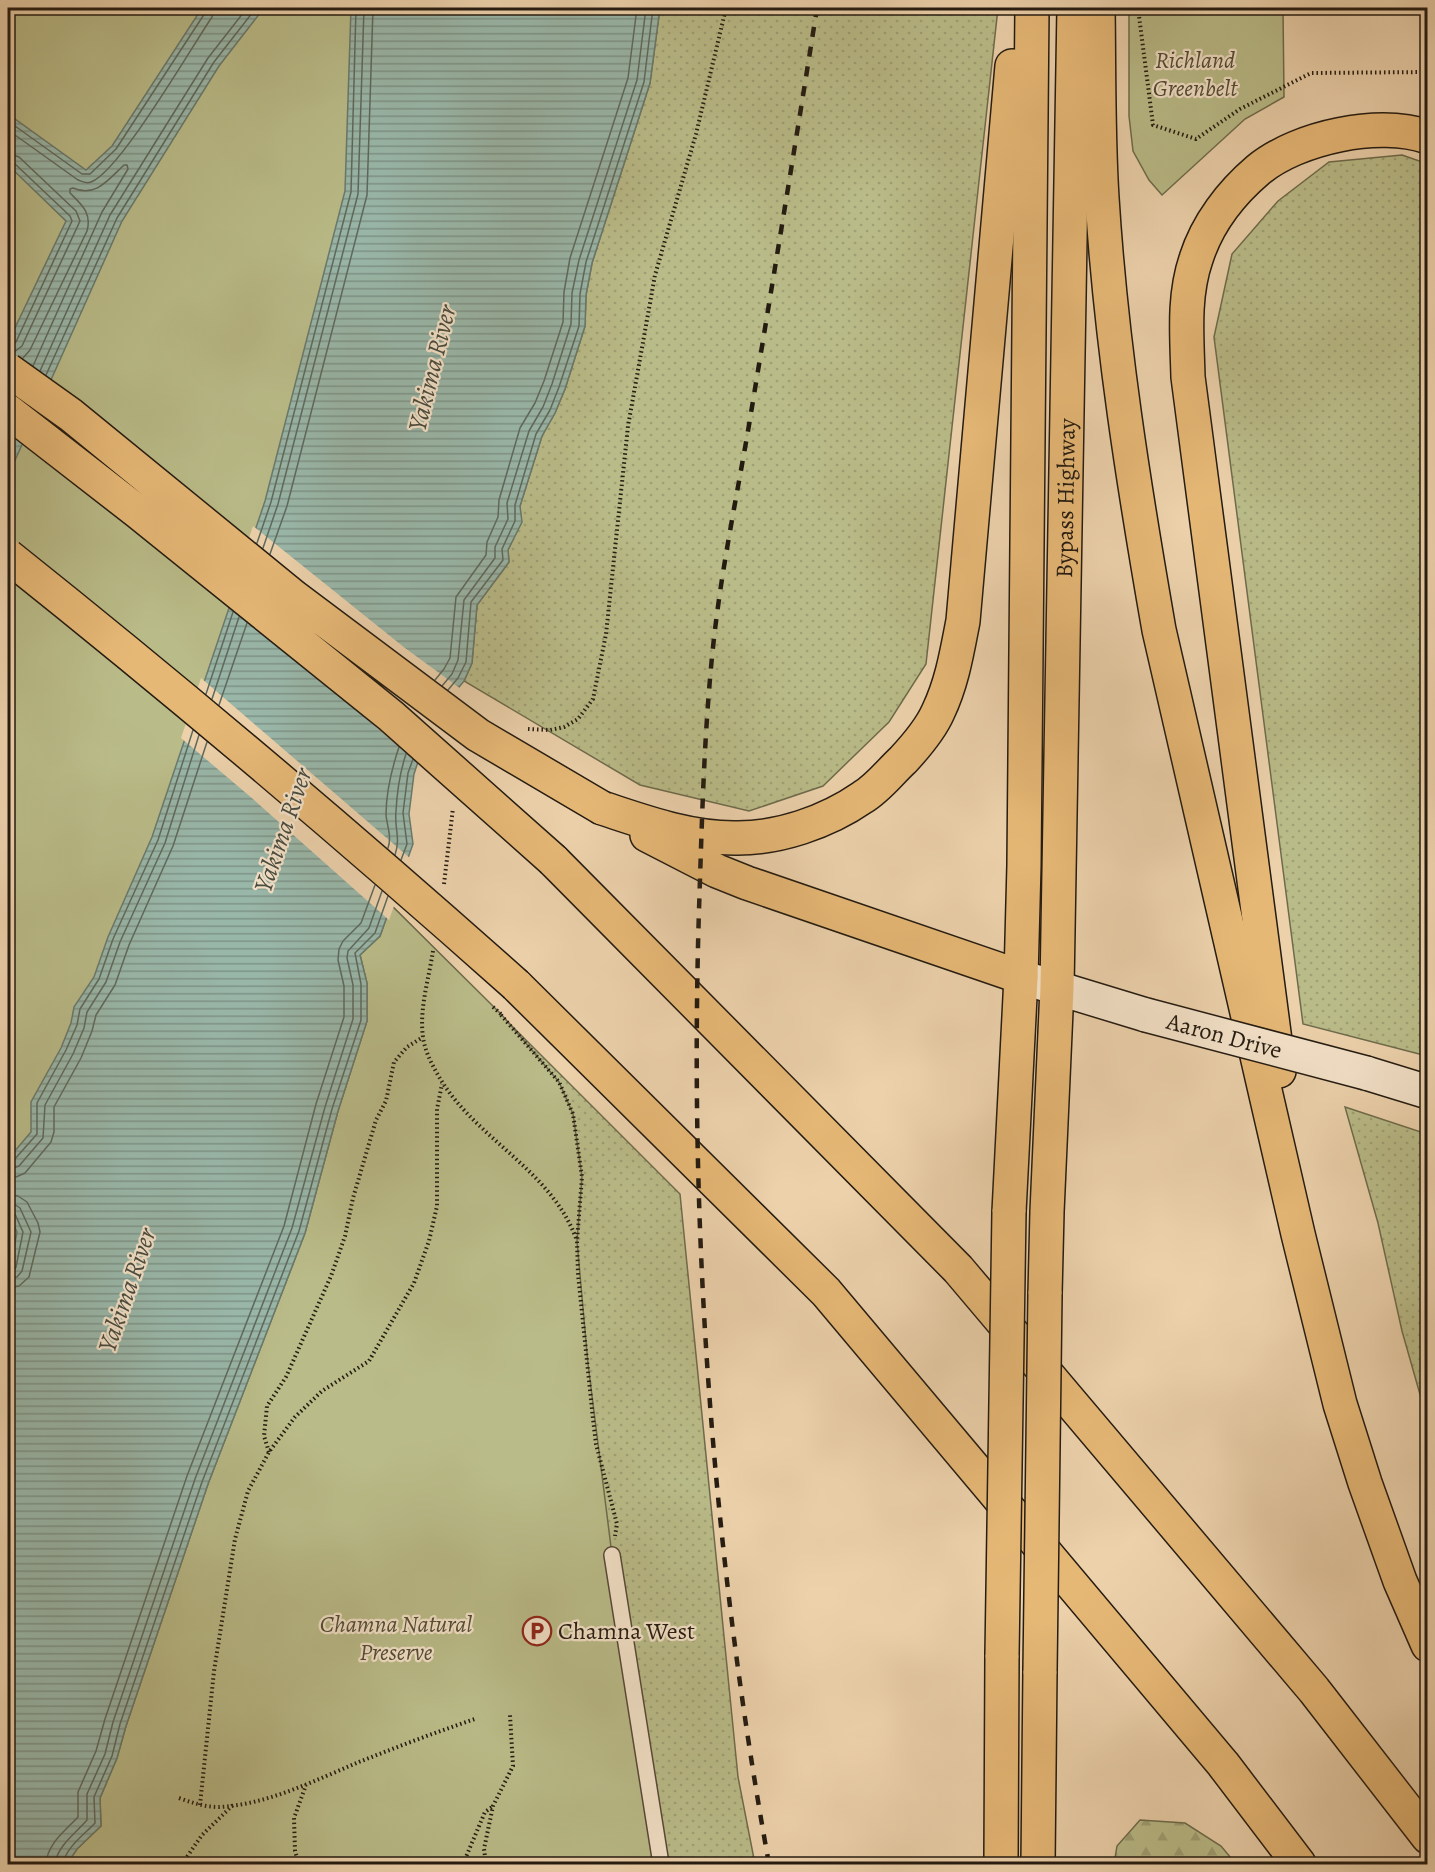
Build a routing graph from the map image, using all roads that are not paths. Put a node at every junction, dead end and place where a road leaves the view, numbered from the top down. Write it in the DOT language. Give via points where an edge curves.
graph roads {
  1 [pos="1017,8"];
  2 [pos="1032,8"];
  3 [pos="1074,8"];
  4 [pos="1098,8"];
  5 [pos="1428,137"];
  6 [pos="8,370"];
  7 [pos="8,411"];
  8 [pos="8,556"];
  9 [pos="602,808"];
  10 [pos="1021,977"];
  11 [pos="1057,988"];
  12 [pos="1428,1092"];
  13 [pos="1298,1234"];
  14 [pos="612,1555"];
  15 [pos="1428,1645"];
  16 [pos="1428,1837"];
  17 [pos="661,1864"];
  18 [pos="1000,1864"];
  19 [pos="1038,1864"];
  20 [pos="1299,1864"];
  1 -- 9 [label="highway" via="963,621 953,674 937,714 915,747 865,797 806,825 735,838 681,832"];
  2 -- 10 [label="highway, Bypass Highway"];
  3 -- 11 [label="highway, Bypass Highway"];
  4 -- 13 [label="highway" via="1107,255 1115,342 1146,557 1177,711"];
  5 -- 13 [label="highway" via="1388,129 1357,131 1284,154 1260,169 1214,219 1196,259 1186,303 1188,377"];
  6 -- 9 [label="highway, bridge" via="71,415 294,597 468,728"];
  7 -- 16 [label="highway, bridge" via="391,716 554,860 958,1269 1314,1690"];
  8 -- 20 [label="highway, bridge" via="345,834 516,985 826,1292 1223,1764"];
  9 -- 10 [label="highway" via="673,850 747,884"];
  10 -- 11 [label="main road, Aaron Drive"];
  10 -- 18 [label="highway, Bypass Highway, bridge" via="1009,1212"];
  11 -- 12 [label="main road, Aaron Drive, bridge"];
  11 -- 19 [label="highway, Bypass Highway, bridge" via="1047,1212"];
  13 -- 15 [label="highway" via="1343,1415 1400,1581"];
  14 -- 17 [label="lane"];
}
